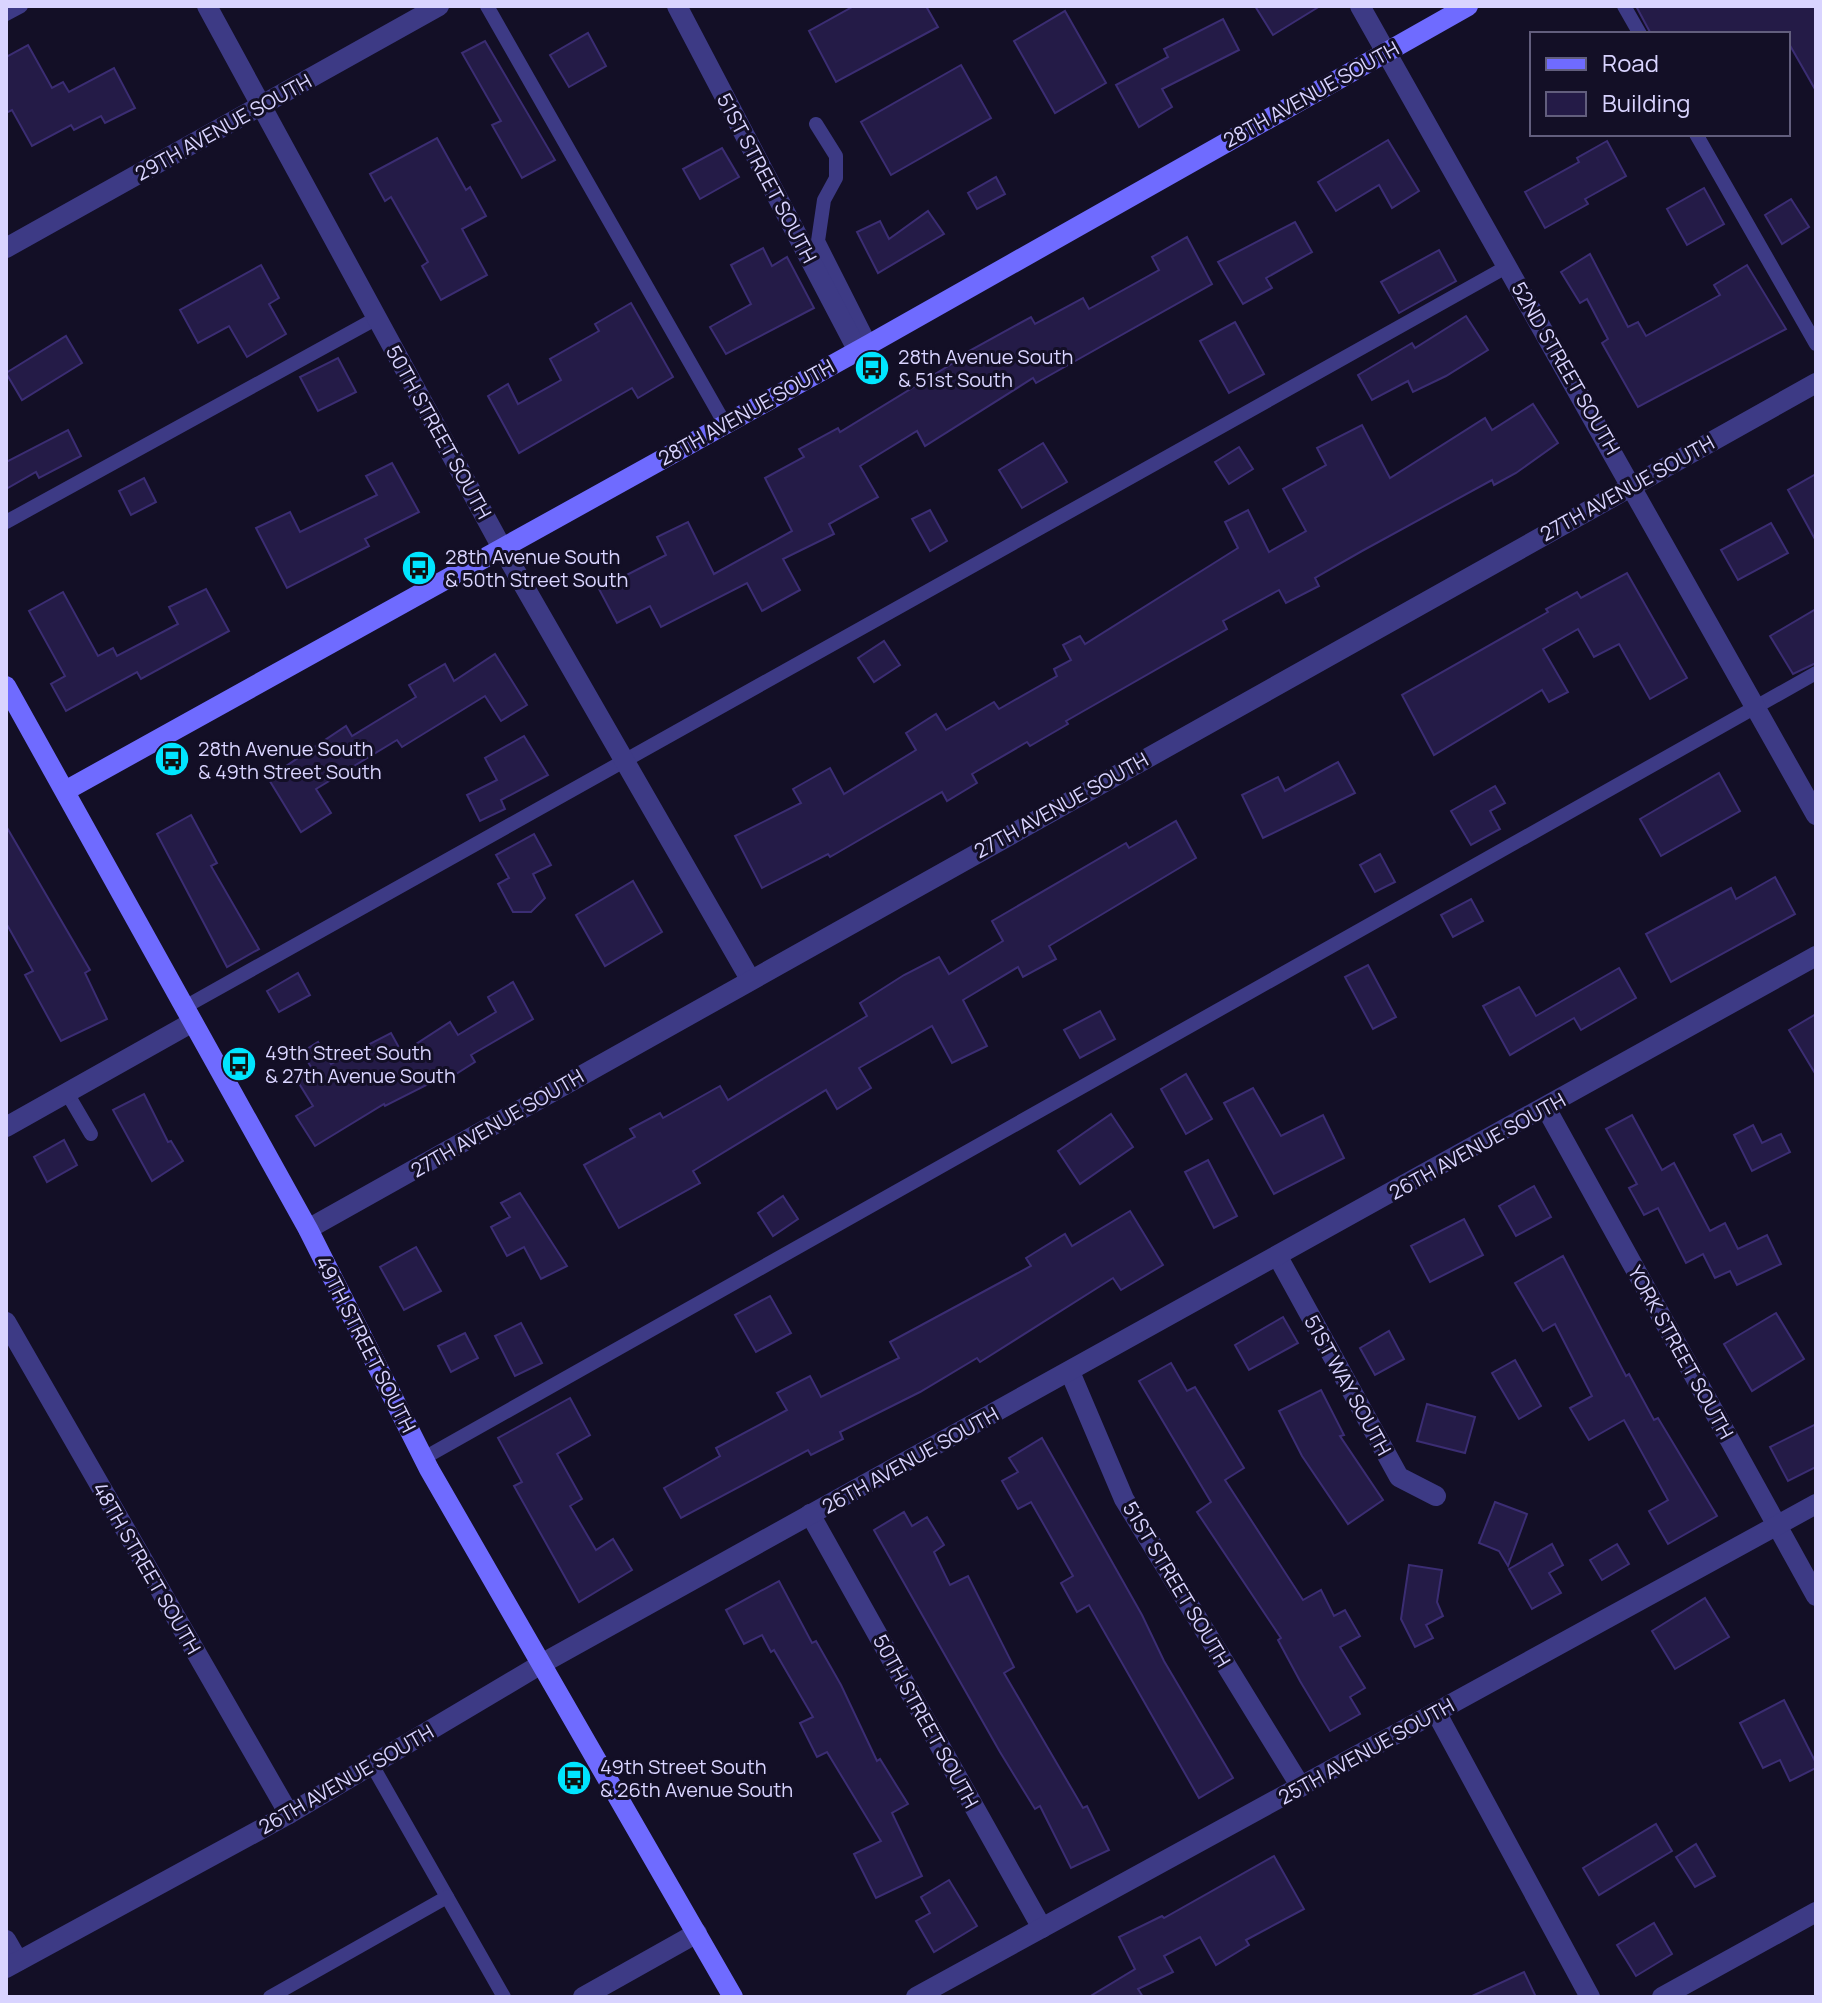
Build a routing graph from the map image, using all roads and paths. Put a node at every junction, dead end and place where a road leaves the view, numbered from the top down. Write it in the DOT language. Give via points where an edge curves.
graph roads {
  1 [pos="21,6"];
  2 [pos="207,6"];
  3 [pos="439,6"];
  4 [pos="487,6"];
  5 [pos="677,6"];
  6 [pos="1360,6"];
  7 [pos="1468,6"];
  8 [pos="1624,6"];
  9 [pos="6,14"];
  10 [pos="1639,32"];
  11 [pos="1386,52"];
  12 [pos="262,105"];
  13 [pos="816,124"];
  14 [pos="1697,136"];
  15 [pos="6,248"];
  16 [pos="1508,266"];
  17 [pos="377,318"];
  18 [pos="1816,344"];
  19 [pos="864,347"];
  20 [pos="1816,383"];
  21 [pos="725,424"];
  22 [pos="1632,485"];
  23 [pos="6,522"];
  24 [pos="501,546"];
  25 [pos="1816,673"];
  26 [pos="6,686"];
  27 [pos="1756,706"];
  28 [pos="625,761"];
  29 [pos="65,791"];
  30 [pos="1816,815"];
  31 [pos="1816,956"];
  32 [pos="750,979"];
  33 [pos="187,1015"];
  34 [pos="67,1093"];
  35 [pos="1546,1108"];
  36 [pos="6,1127"];
  37 [pos="91,1134"];
  38 [pos="308,1229"];
  39 [pos="1278,1257"];
  40 [pos="6,1322"];
  41 [pos="1070,1372"];
  42 [pos="424,1458"];
  43 [pos="1436,1496"];
  44 [pos="1816,1504"];
  45 [pos="810,1514"];
  46 [pos="1777,1525"];
  47 [pos="1816,1596"];
  48 [pos="543,1663"];
  49 [pos="1436,1712"];
  50 [pos="372,1765"];
  51 [pos="1301,1787"];
  52 [pos="289,1814"];
  53 [pos="447,1897"];
  54 [pos="1816,1912"];
  55 [pos="1042,1928"];
  56 [pos="697,1933"];
  57 [pos="6,1940"];
  58 [pos="12,1964"];
  59 [pos="270,1997"];
  60 [pos="504,1997"];
  61 [pos="583,1997"];
  62 [pos="733,1997"];
  63 [pos="916,1997"];
  64 [pos="1590,1997"];
  65 [pos="1662,1997"];
  1 -- 9 [label="lane"];
  2 -- 12 [label="street, 50TH STREET SOUTH"];
  3 -- 12 [label="street, 29TH AVENUE SOUTH"];
  4 -- 21 [label="lane"];
  5 -- 19 [label="street, 51ST STREET SOUTH"];
  6 -- 11 [label="street, 52ND STREET SOUTH"];
  7 -- 11 [label="street, 28TH AVENUE SOUTH"];
  8 -- 10 [label="lane"];
  11 -- 16 [label="street, 52ND STREET SOUTH"];
  11 -- 19 [label="street, 28TH AVENUE SOUTH"];
  12 -- 15 [label="street, 29TH AVENUE SOUTH"];
  12 -- 17 [label="street, 50TH STREET SOUTH"];
  13 -- 19 [label="lane" via="836,156 836,178 824,200 818,241"];
  14 -- 18 [label="lane"];
  16 -- 22 [label="street, 52ND STREET SOUTH"];
  16 -- 28 [label="lane"];
  17 -- 23 [label="lane"];
  17 -- 24 [label="street, 50TH STREET SOUTH"];
  19 -- 21 [label="street, 28TH AVENUE SOUTH"];
  20 -- 22 [label="street, 27TH AVENUE SOUTH"];
  21 -- 24 [label="street, 28TH AVENUE SOUTH"];
  22 -- 27 [label="street, 52ND STREET SOUTH"];
  22 -- 32 [label="street, 27TH AVENUE SOUTH"];
  24 -- 28 [label="street, 50TH STREET SOUTH"];
  24 -- 29 [label="street, 28TH AVENUE SOUTH"];
  25 -- 27 [label="lane"];
  26 -- 29 [label="street, 49TH STREET SOUTH"];
  27 -- 30 [label="street, 52ND STREET SOUTH"];
  27 -- 42 [label="lane"];
  28 -- 32 [label="street, 50TH STREET SOUTH"];
  28 -- 33 [label="lane"];
  29 -- 33 [label="street, 49TH STREET SOUTH"];
  31 -- 35 [label="street, 26TH AVENUE SOUTH"];
  32 -- 38 [label="street, 27TH AVENUE SOUTH"];
  33 -- 34 [label="street"];
  33 -- 38 [label="street, 49TH STREET SOUTH"];
  34 -- 36 [label="street"];
  34 -- 37 [label="lane"];
  35 -- 39 [label="street, 26TH AVENUE SOUTH"];
  35 -- 46 [label="street, YORK STREET SOUTH"];
  38 -- 42 [label="street, 49TH STREET SOUTH"];
  39 -- 41 [label="street, 26TH AVENUE SOUTH"];
  39 -- 43 [label="street, 51ST WAY SOUTH" via="1399,1477"];
  40 -- 52 [label="street, 48TH STREET SOUTH"];
  41 -- 45 [label="street, 26TH AVENUE SOUTH"];
  41 -- 51 [label="street, 51ST STREET SOUTH" via="1124,1499"];
  42 -- 48 [label="street, 49TH STREET SOUTH"];
  44 -- 46 [label="street, 25TH AVENUE SOUTH"];
  45 -- 48 [label="street, 26TH AVENUE SOUTH"];
  45 -- 55 [label="street, 50TH STREET SOUTH"];
  46 -- 47 [label="street, YORK STREET SOUTH"];
  46 -- 49 [label="street, 25TH AVENUE SOUTH"];
  48 -- 50 [label="street, 26TH AVENUE SOUTH"];
  48 -- 56 [label="street, 49TH STREET SOUTH"];
  49 -- 51 [label="street, 25TH AVENUE SOUTH"];
  49 -- 64 [label="street"];
  50 -- 52 [label="street, 26TH AVENUE SOUTH"];
  50 -- 53 [label="lane"];
  51 -- 55 [label="street, 25TH AVENUE SOUTH"];
  52 -- 58 [label="street, 26TH AVENUE SOUTH"];
  53 -- 59 [label="lane"];
  53 -- 60 [label="lane"];
  54 -- 65 [label="street"];
  55 -- 63 [label="street, 25TH AVENUE SOUTH"];
  56 -- 61 [label="street"];
  56 -- 62 [label="street, 49TH STREET SOUTH"];
  57 -- 58 [label="street"];
}
